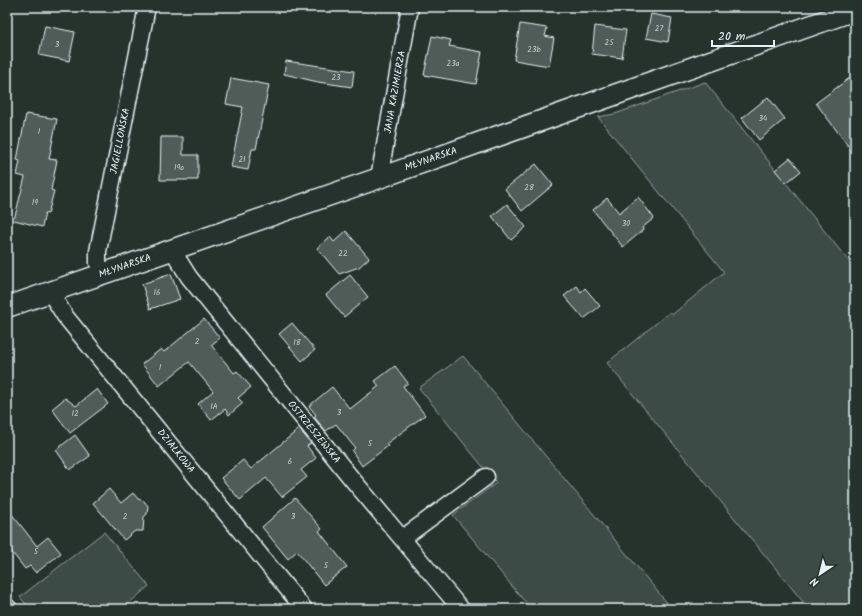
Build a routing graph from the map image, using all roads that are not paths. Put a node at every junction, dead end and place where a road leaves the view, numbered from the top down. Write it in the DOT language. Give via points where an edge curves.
graph roads {
  1 [pos="147,7"];
  2 [pos="410,7"];
  3 [pos="855,10"];
  4 [pos="379,178"];
  5 [pos="173,249"];
  6 [pos="102,274"];
  7 [pos="50,292"];
  8 [pos="7,306"];
  9 [pos="486,477"];
  10 [pos="402,538"];
  11 [pos="304,609"];
  12 [pos="462,609"];
  1 -- 6 [label="street, JAGIELLOŃSKA" via="98,251 98,263"];
  2 -- 4 [label="street, JANA KAZIMIERZA"];
  3 -- 4 [label="street, MŁYNARSKA"];
  4 -- 5 [label="street, MŁYNARSKA"];
  5 -- 6 [label="street, MŁYNARSKA"];
  5 -- 10 [label="street, OSTRZESZEWSKA" via="189,277"];
  6 -- 7 [label="street, MŁYNARSKA"];
  7 -- 8 [label="street, MŁYNARSKA"];
  7 -- 11 [label="street, DZIAŁKOWA" via="66,316"];
  9 -- 10 [label="street"];
  10 -- 12 [label="street, OSTRZESZEWSKA"];
}
